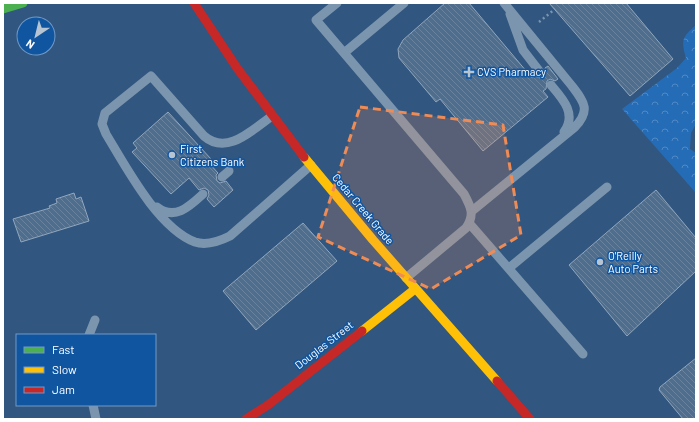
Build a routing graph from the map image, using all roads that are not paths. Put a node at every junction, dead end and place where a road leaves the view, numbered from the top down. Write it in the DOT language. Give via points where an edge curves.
graph roads {
  1 [pos="23,3"];
  2 [pos="194,3"];
  3 [pos="337,3"];
  4 [pos="404,3"];
  5 [pos="506,5"];
  6 [pos="3,9"];
  7 [pos="344,53"];
  8 [pos="540,72"];
  9 [pos="551,85"];
  10 [pos="272,116"];
  11 [pos="557,141"];
  12 [pos="311,165"];
  13 [pos="607,187"];
  14 [pos="203,194"];
  15 [pos="149,202"];
  16 [pos="472,211"];
  17 [pos="469,223"];
  18 [pos="508,268"];
  19 [pos="406,278"];
  20 [pos="415,289"];
  21 [pos="95,320"];
  22 [pos="89,334"];
  23 [pos="583,354"];
  24 [pos="93,406"];
  25 [pos="96,419"];
  26 [pos="246,419"];
  27 [pos="530,419"];
  1 -- 6 [label="main road"];
  2 -- 10 [label="main road, Cedar Creek Grade"];
  3 -- 7 [label="lane" via="316,20"];
  4 -- 7 [label="lane"];
  5 -- 8 [label="lane" via="523,50"];
  5 -- 11 [label="lane" via="572,86 584,105 581,120"];
  7 -- 16 [label="lane" via="464,194"];
  9 -- 11 [label="lane" via="564,101 570,115 568,127"];
  10 -- 12 [label="main road, Cedar Creek Grade"];
  10 -- 15 [label="lane" via="238,140 218,145 204,136 151,76 105,113 102,124 143,196"];
  11 -- 16 [label="lane"];
  12 -- 15 [label="lane" via="230,236 219,242 195,242 172,226"];
  12 -- 19 [label="main road, Cedar Creek Grade"];
  13 -- 18 [label="lane"];
  14 -- 15 [label="lane" via="187,208 174,213 160,210"];
  16 -- 17 [label="lane"];
  17 -- 18 [label="lane"];
  17 -- 19 [label="lane"];
  18 -- 23 [label="lane"];
  19 -- 20 [label="main road, Cedar Creek Grade"];
  20 -- 26 [label="main road, Douglas Street" via="268,405"];
  20 -- 27 [label="main road, Cedar Creek Grade"];
  21 -- 22 [label="lane"];
  24 -- 25 [label="lane"];
}
